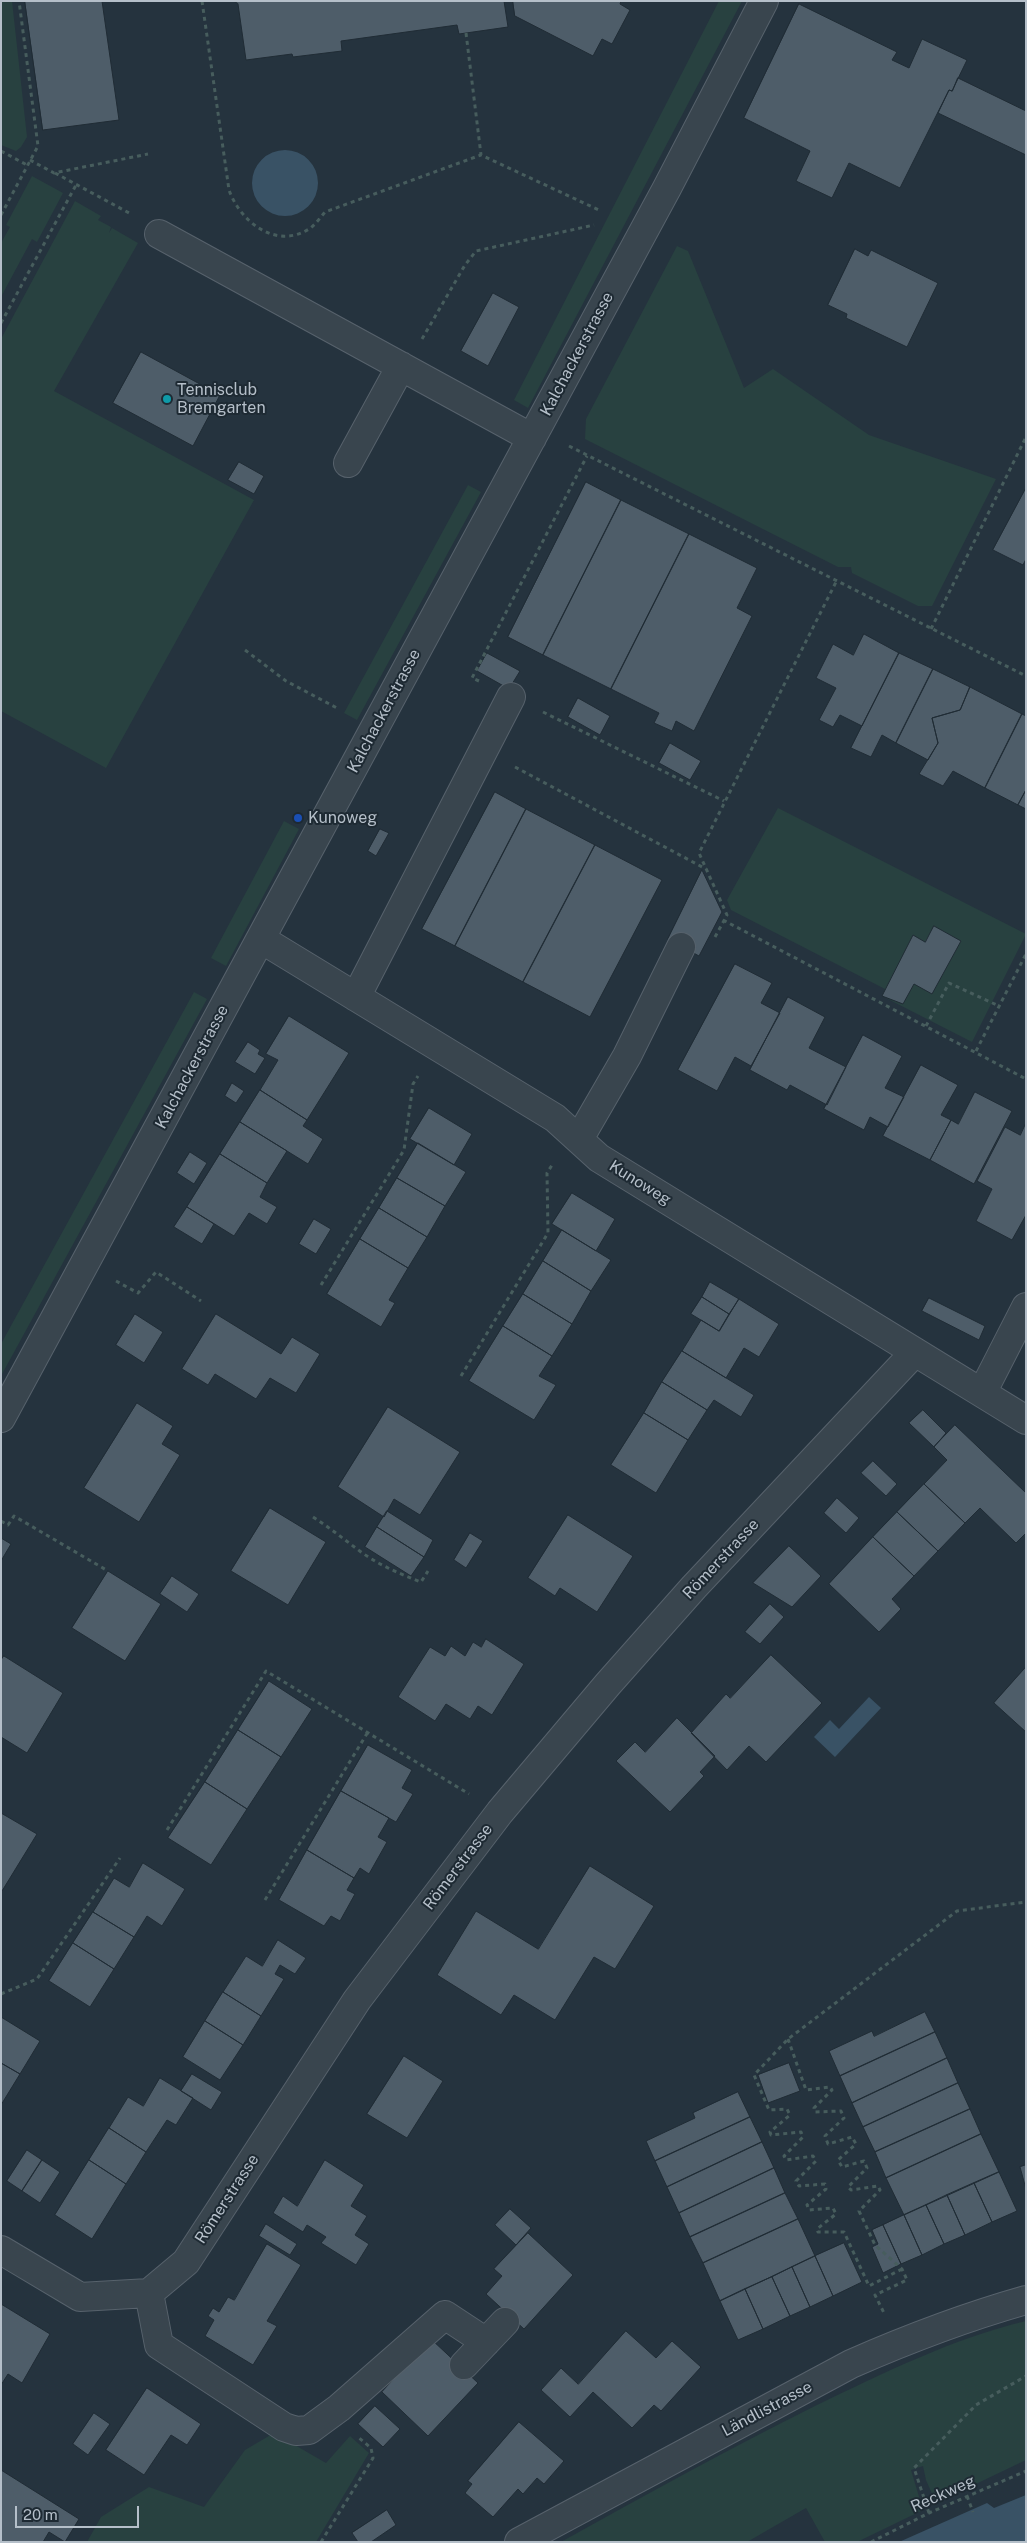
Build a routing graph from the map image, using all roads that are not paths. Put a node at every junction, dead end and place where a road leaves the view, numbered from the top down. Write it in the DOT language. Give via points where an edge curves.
graph roads {
  1 [pos="764,1"];
  2 [pos="159,234"];
  3 [pos="398,364"];
  4 [pos="534,433"];
  5 [pos="348,463"];
  6 [pos="511,697"];
  7 [pos="261,939"];
  8 [pos="681,947"];
  9 [pos="356,997"];
  10 [pos="575,1136"];
  11 [pos="1026,1306"];
  12 [pos="916,1352"];
  13 [pos="982,1393"];
  14 [pos="1,1418"];
  15 [pos="1026,1420"];
  16 [pos="1,2250"];
  17 [pos="149,2293"];
  18 [pos="1026,2300"];
  19 [pos="505,2322"];
  20 [pos="486,2342"];
  21 [pos="464,2365"];
  22 [pos="519,2542"];
  1 -- 4 [label="street, Kalchackerstrasse"];
  2 -- 3 [label="street"];
  3 -- 4 [label="street"];
  3 -- 5 [label="street" via="362,421"];
  4 -- 7 [label="street, Kalchackerstrasse"];
  6 -- 9 [label="street"];
  7 -- 9 [label="street, Kunoweg"];
  7 -- 14 [label="street, Kalchackerstrasse"];
  8 -- 10 [label="street" via="627,1056"];
  9 -- 10 [label="street, Kunoweg" via="555,1118"];
  10 -- 12 [label="street, Kunoweg" via="599,1158"];
  11 -- 13 [label="street"];
  12 -- 13 [label="street, Kunoweg"];
  12 -- 17 [label="street, Römerstrasse" via="694,1587 500,1812 357,2000 186,2262"];
  13 -- 15 [label="street, Kunoweg"];
  16 -- 17 [label="street" via="80,2297"];
  17 -- 20 [label="street" via="159,2345 284,2428 296,2431 309,2430 339,2408 446,2315"];
  18 -- 22 [label="street, Ländlistrasse" via="899,2343 852,2364"];
  19 -- 20 [label="street"];
  20 -- 21 [label="street"];
}
